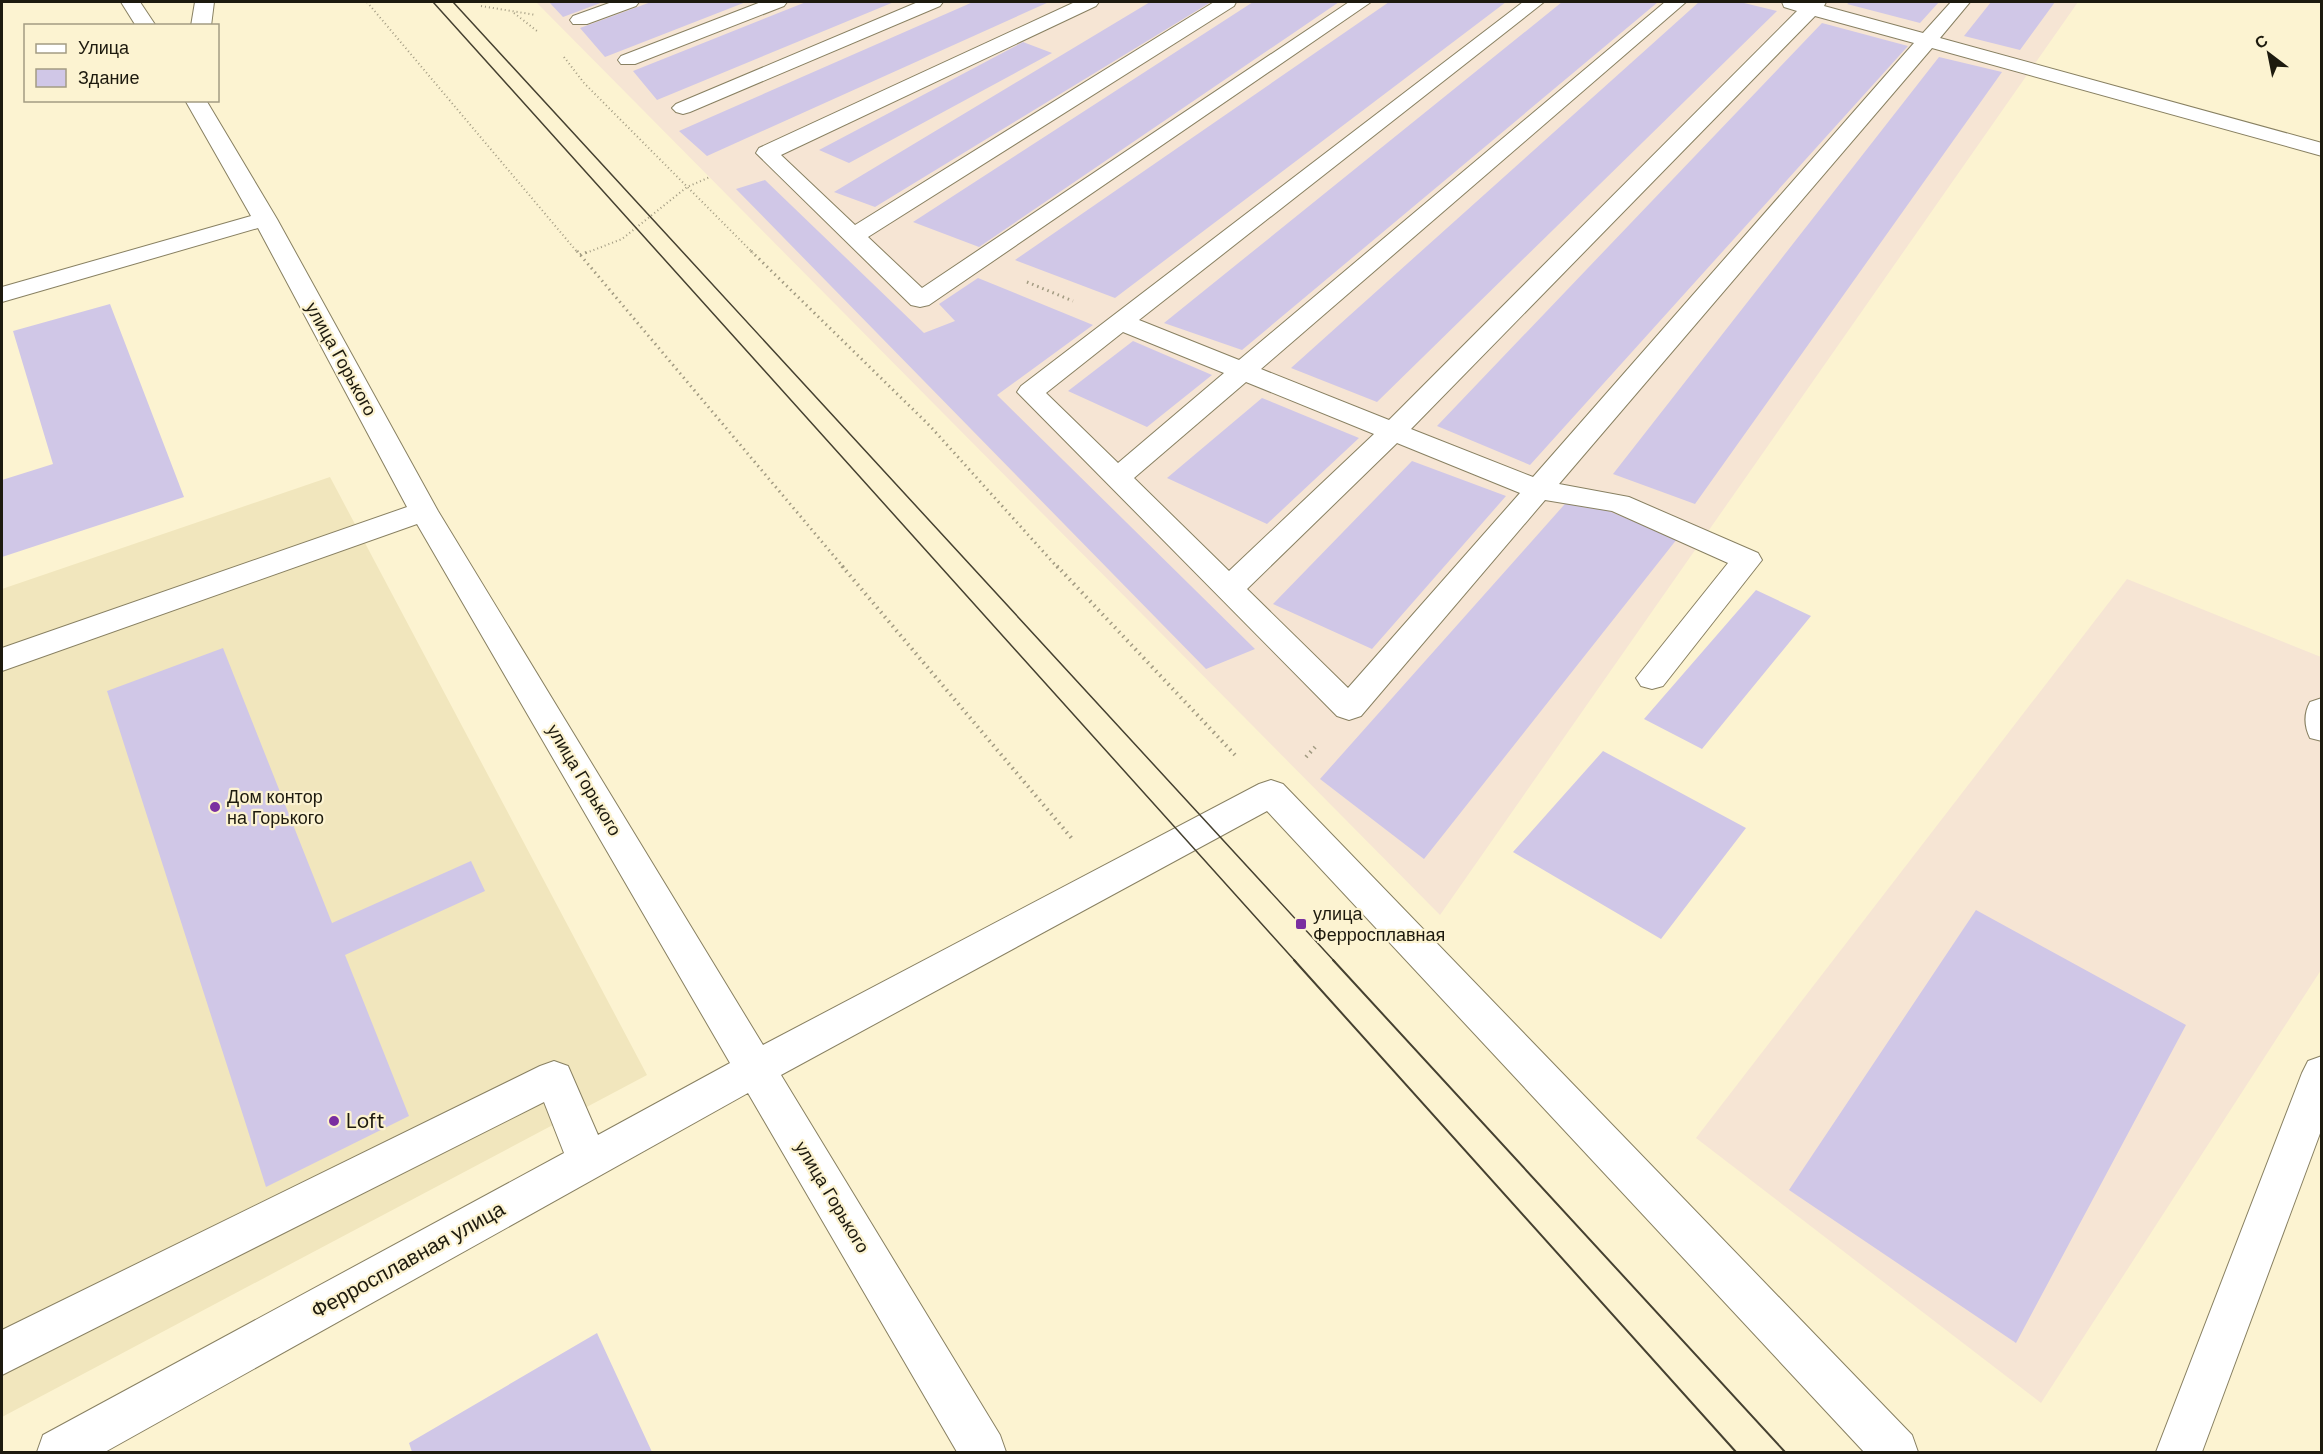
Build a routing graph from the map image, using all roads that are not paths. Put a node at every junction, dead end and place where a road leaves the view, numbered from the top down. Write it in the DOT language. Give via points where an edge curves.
graph roads {
  1 [pos="131,2"];
  2 [pos="204,2"];
  3 [pos="629,2"];
  4 [pos="777,2"];
  5 [pos="933,2"];
  6 [pos="1089,2"];
  7 [pos="1227,2"];
  8 [pos="1361,2"];
  9 [pos="1534,2"];
  10 [pos="1676,2"];
  11 [pos="1786,2"];
  12 [pos="1961,2"];
  13 [pos="1814,5"];
  14 [pos="580,20"];
  15 [pos="145,24"];
  16 [pos="201,24"];
  17 [pos="1929,41"];
  18 [pos="628,60"];
  19 [pos="196,102"];
  20 [pos="683,108"];
  21 [pos="2322,150"];
  22 [pos="265,219"];
  23 [pos="853,236"];
  24 [pos="2,295"];
  25 [pos="1121,322"];
  26 [pos="1242,372"];
  27 [pos="1392,432"];
  28 [pos="1117,478"];
  29 [pos="1539,490"];
  30 [pos="424,511"];
  31 [pos="1229,589"];
  32 [pos="2,660"];
  33 [pos="1652,678"];
  34 [pos="2322,710"];
  35 [pos="2322,729"];
  36 [pos="755,1069"];
  37 [pos="2322,1073"];
  38 [pos="588,1160"];
  39 [pos="2,1353"];
  40 [pos="60,1452"];
  41 [pos="984,1452"];
  42 [pos="1895,1452"];
  43 [pos="2179,1452"];
  1 -- 15 [label="street"];
  2 -- 16 [label="street"];
  3 -- 14 [label="street"];
  4 -- 18 [label="street"];
  5 -- 20 [label="street"];
  6 -- 23 [label="street" via="767,153"];
  7 -- 23 [label="street"];
  8 -- 23 [label="street" via="920,300"];
  9 -- 25 [label="street"];
  10 -- 26 [label="street"];
  11 -- 13 [label="street"];
  12 -- 17 [label="street"];
  13 -- 17 [label="street"];
  13 -- 27 [label="street"];
  17 -- 21 [label="street"];
  17 -- 29 [label="street"];
  19 -- 22 [label="street, улица Горького"];
  22 -- 24 [label="street"];
  22 -- 30 [label="street, улица Горького"];
  25 -- 26 [label="street"];
  25 -- 28 [label="street" via="1030,392"];
  26 -- 27 [label="street"];
  26 -- 28 [label="street"];
  27 -- 29 [label="street"];
  27 -- 31 [label="street"];
  28 -- 31 [label="street"];
  29 -- 31 [label="street" via="1349,708"];
  29 -- 33 [label="street" via="1619,503 1747,560"];
  30 -- 32 [label="street"];
  30 -- 36 [label="street, улица Горького"];
  34 -- 35 [label="street"];
  36 -- 38 [label="street, Ферросплавная улица"];
  36 -- 41 [label="street, улица Горького"];
  36 -- 42 [label="street, Ферросплавная улица" via="1271,793"];
  37 -- 43 [label="street"];
  38 -- 39 [label="street" via="554,1078"];
  38 -- 40 [label="street, Ферросплавная улица"];
}
